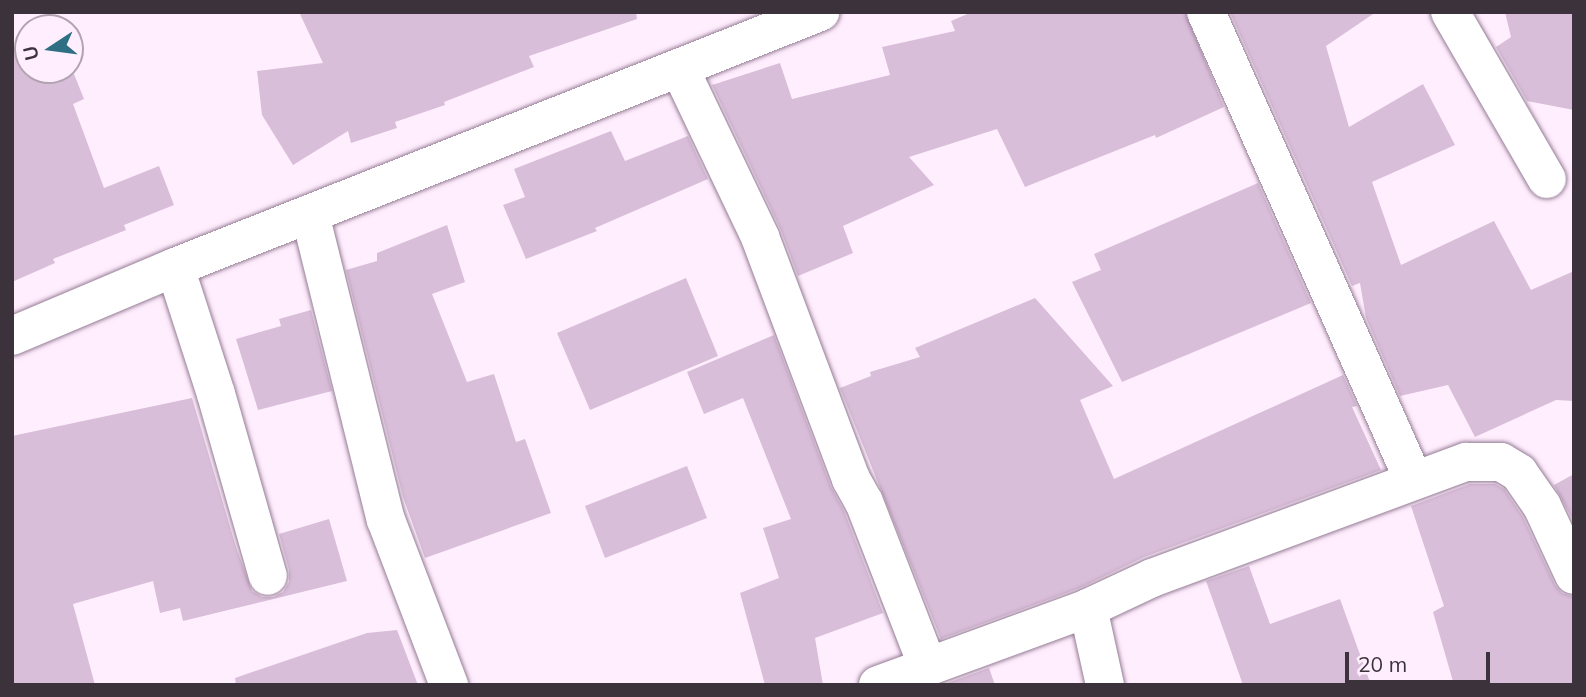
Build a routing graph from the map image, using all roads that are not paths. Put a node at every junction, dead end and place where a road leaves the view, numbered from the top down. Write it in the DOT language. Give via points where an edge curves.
graph roads {
  1 [pos="820,12"];
  2 [pos="1206,12"];
  3 [pos="1450,12"];
  4 [pos="680,69"];
  5 [pos="1547,179"];
  6 [pos="310,215"];
  7 [pos="175,267"];
  8 [pos="12,336"];
  9 [pos="1413,479"];
  10 [pos="1574,575"];
  11 [pos="268,576"];
  12 [pos="1088,608"];
  13 [pos="928,667"];
  14 [pos="449,685"];
  15 [pos="878,685"];
  16 [pos="1105,685"];
  1 -- 4 [label="street"];
  2 -- 9 [label="street"];
  3 -- 5 [label="street"];
  4 -- 6 [label="street"];
  4 -- 13 [label="street" via="760,237 851,480 864,502"];
  6 -- 7 [label="street"];
  6 -- 14 [label="street" via="386,520"];
  7 -- 8 [label="street"];
  7 -- 11 [label="street"];
  9 -- 10 [label="street" via="1466,462 1501,462 1519,472 1542,506"];
  9 -- 12 [label="street" via="1141,582"];
  12 -- 13 [label="street"];
  12 -- 16 [label="street"];
  13 -- 15 [label="street"];
}
